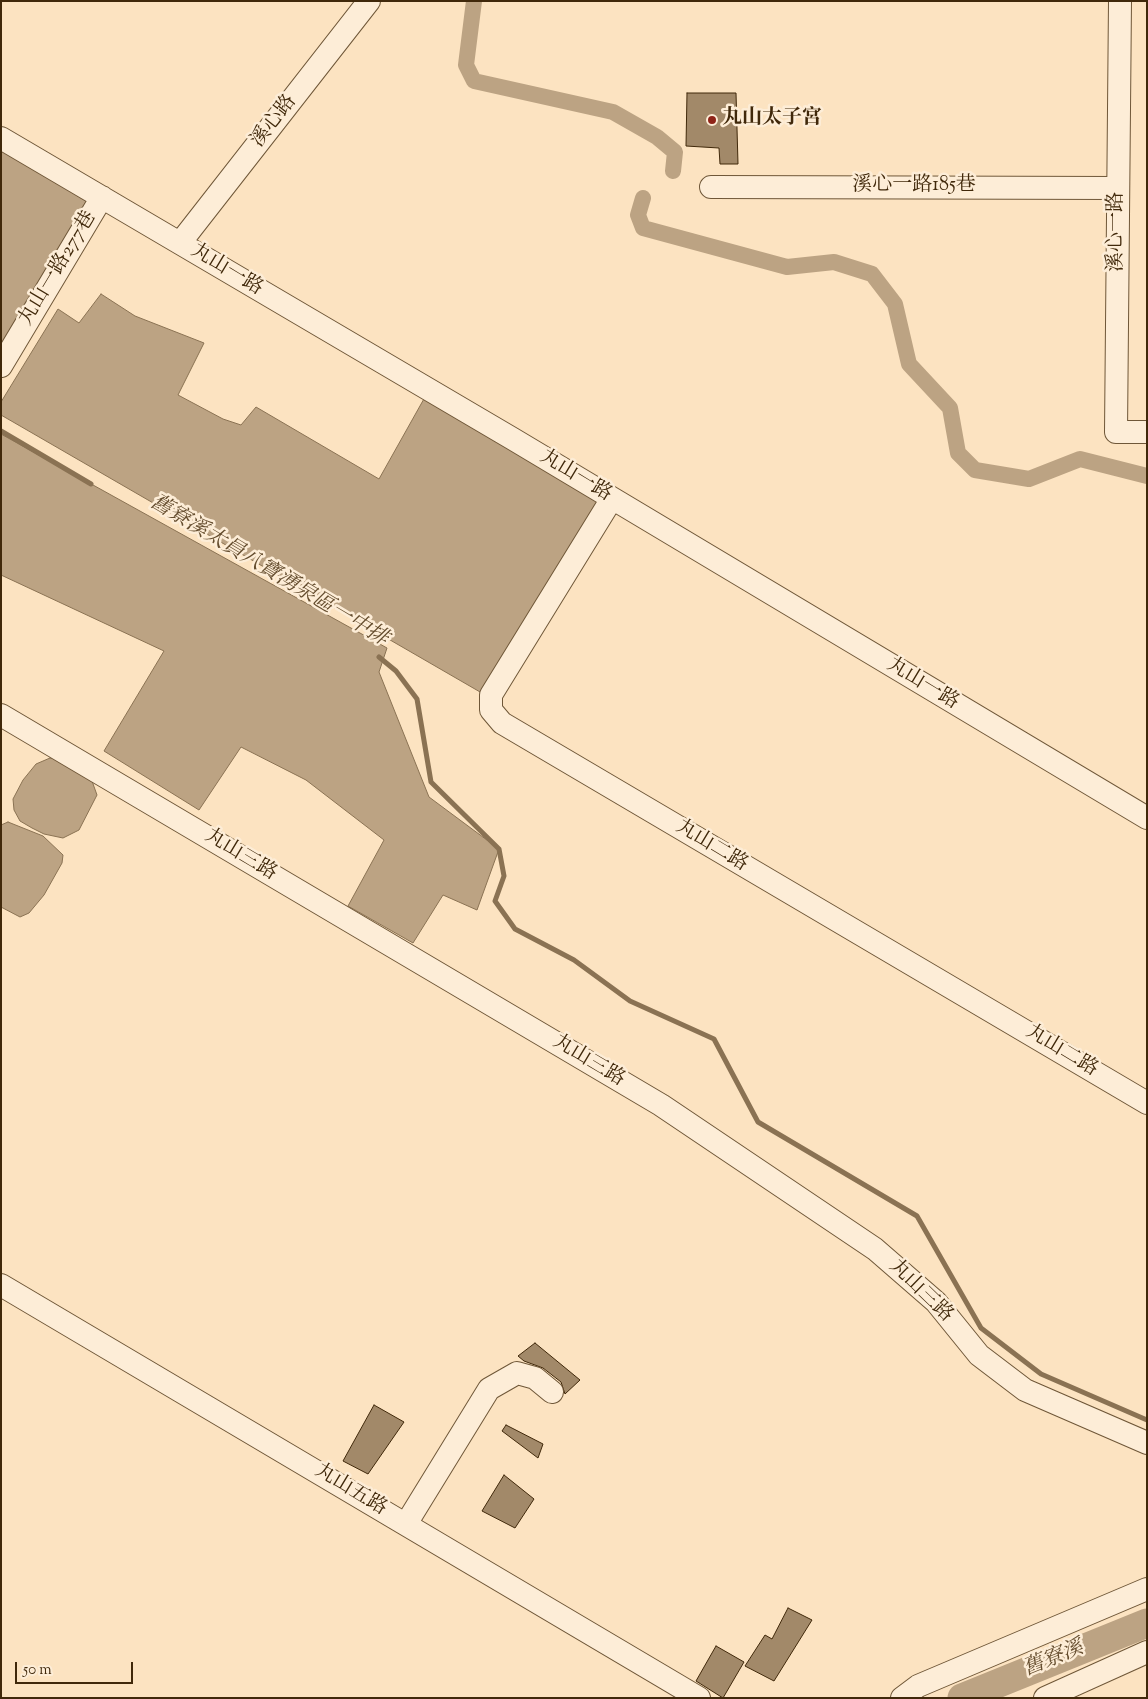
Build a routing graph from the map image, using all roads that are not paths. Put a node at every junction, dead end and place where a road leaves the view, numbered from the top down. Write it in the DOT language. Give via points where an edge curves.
graph roads {
  1 [pos="370,1"];
  2 [pos="1120,1"];
  3 [pos="1,138"];
  4 [pos="711,187"];
  5 [pos="1118,188"];
  6 [pos="102,197"];
  7 [pos="180,244"];
  8 [pos="1,366"];
  9 [pos="1147,432"];
  10 [pos="611,500"];
  11 [pos="1,715"];
  12 [pos="1147,818"];
  13 [pos="1147,1103"];
  14 [pos="1,1285"];
  15 [pos="552,1392"];
  16 [pos="1147,1443"];
  17 [pos="406,1524"];
  18 [pos="1147,1588"];
  19 [pos="1147,1652"];
  20 [pos="699,1698"];
  21 [pos="902,1698"];
  22 [pos="1045,1698"];
  1 -- 7 [label="street, 溪心路"];
  2 -- 5 [label="street, 溪心一路"];
  3 -- 6 [label="street, 丸山一路"];
  4 -- 5 [label="street, 溪心一路185巷"];
  5 -- 9 [label="street, 溪心一路" via="1116,432"];
  6 -- 7 [label="street, 丸山一路"];
  6 -- 8 [label="street, 丸山一路277巷"];
  7 -- 10 [label="street, 丸山一路"];
  10 -- 12 [label="street, 丸山一路"];
  10 -- 13 [label="street, 丸山二路" via="492,695 491,710 502,723"];
  11 -- 16 [label="street, 丸山三路" via="661,1105 875,1249 936,1302 979,1355 1025,1390"];
  14 -- 17 [label="street, 丸山五路"];
  15 -- 17 [label="street" via="535,1378 517,1373 489,1389"];
  17 -- 20 [label="street, 丸山五路"];
  18 -- 21 [label="street" via="918,1686"];
  19 -- 22 [label="street"];
}
